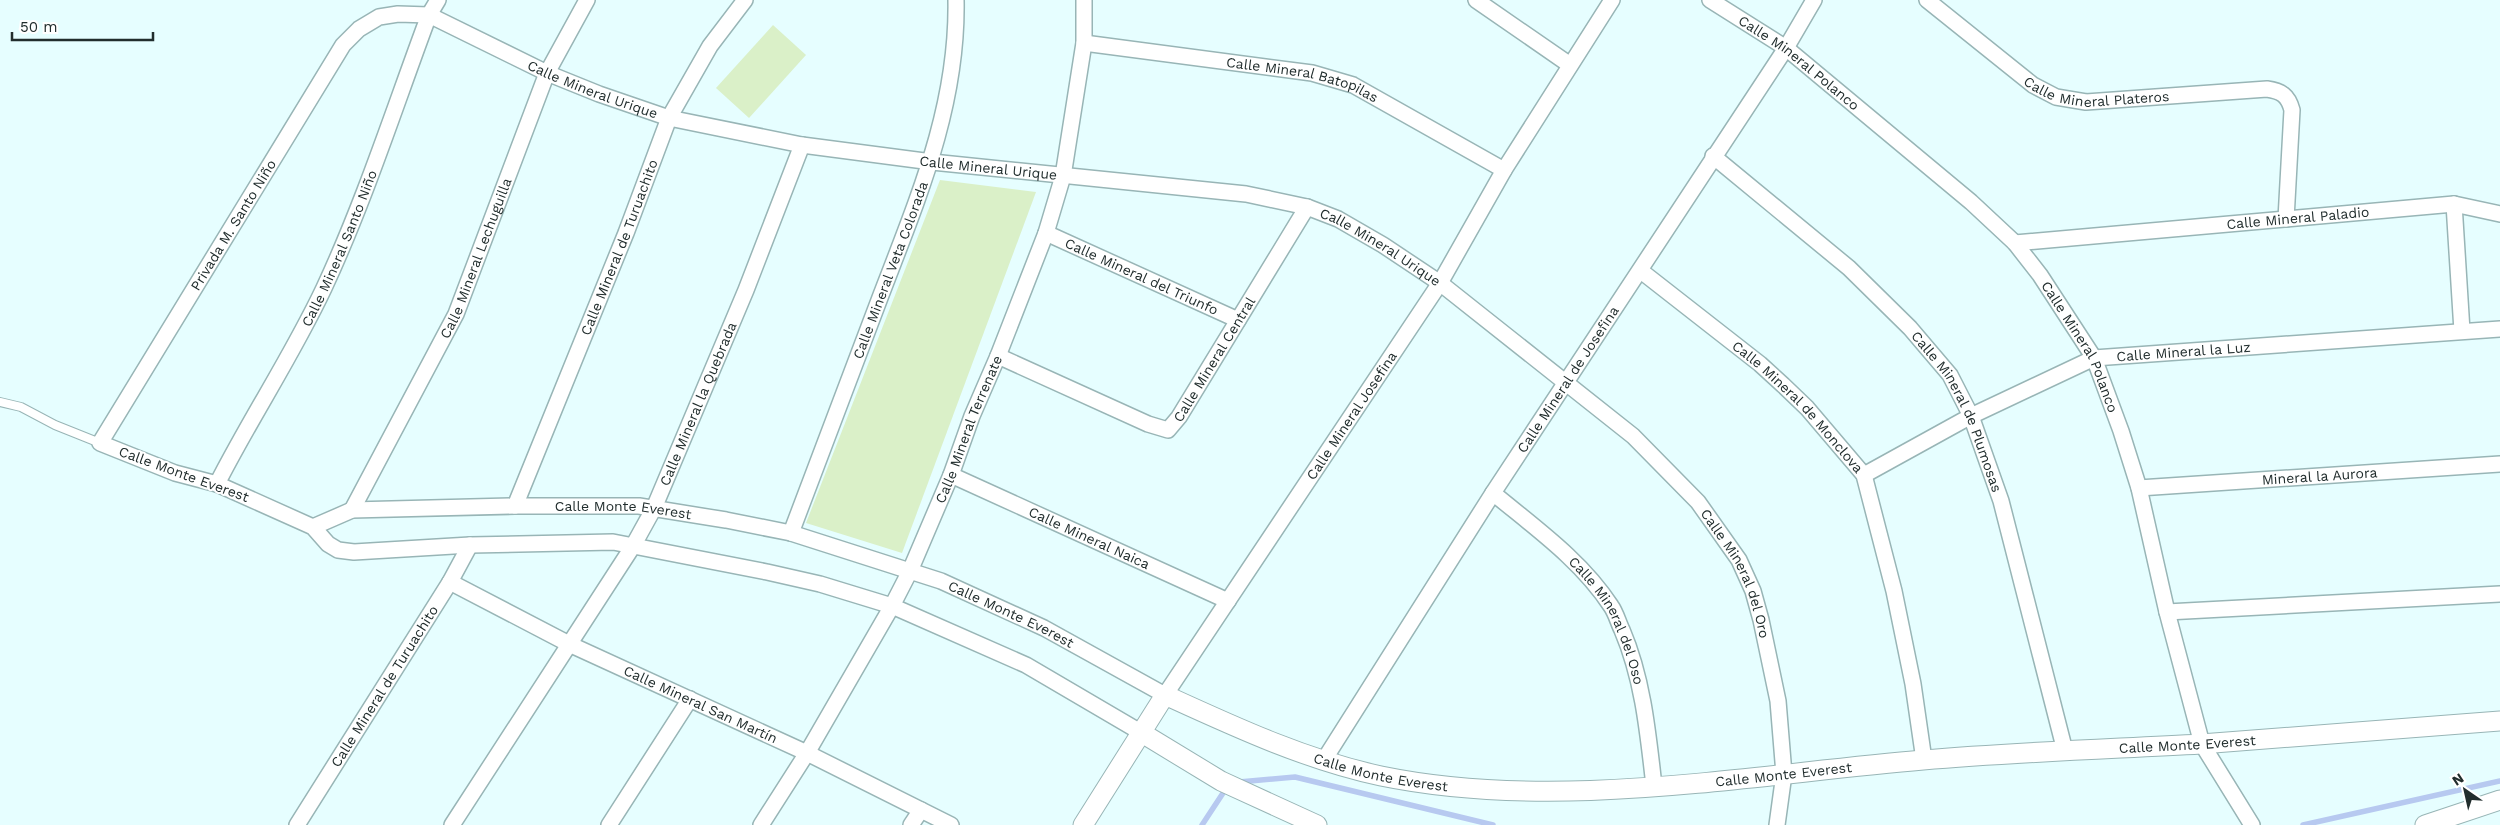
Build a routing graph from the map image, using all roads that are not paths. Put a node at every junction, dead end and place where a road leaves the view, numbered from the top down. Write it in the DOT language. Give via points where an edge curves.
graph roads {
  1 [pos="438,0"];
  2 [pos="587,0"];
  3 [pos="745,0"];
  4 [pos="956,0"];
  5 [pos="1084,0"];
  6 [pos="1476,0"];
  7 [pos="1612,0"];
  8 [pos="1710,0"];
  9 [pos="1814,0"];
  10 [pos="1927,0"];
  11 [pos="429,15"];
  12 [pos="379,18"];
  13 [pos="1084,43"];
  14 [pos="1786,48"];
  15 [pos="1570,65"];
  16 [pos="547,73"];
  17 [pos="669,118"];
  18 [pos="802,145"];
  19 [pos="1713,156"];
  20 [pos="932,162"];
  21 [pos="1504,170"];
  22 [pos="1063,176"];
  23 [pos="2454,204"];
  24 [pos="1307,207"];
  25 [pos="2500,214"];
  26 [pos="2286,219"];
  27 [pos="1046,233"];
  28 [pos="2014,242"];
  29 [pos="1641,271"];
  30 [pos="1440,283"];
  31 [pos="1238,320"];
  32 [pos="2500,328"];
  33 [pos="2462,331"];
  34 [pos="998,356"];
  35 [pos="2094,358"];
  36 [pos="1566,382"];
  37 [pos="0,402"];
  38 [pos="1972,416"];
  39 [pos="100,443"];
  40 [pos="2500,464"];
  41 [pos="951,475"];
  42 [pos="1864,475"];
  43 [pos="217,484"];
  44 [pos="2139,488"];
  45 [pos="1493,492"];
  46 [pos="515,506"];
  47 [pos="654,508"];
  48 [pos="352,510"];
  49 [pos="313,526"];
  50 [pos="791,533"];
  51 [pos="470,545"];
  52 [pos="633,546"];
  53 [pos="910,571"];
  54 [pos="450,582"];
  55 [pos="2500,594"];
  56 [pos="1228,601"];
  57 [pos="892,606"];
  58 [pos="2167,612"];
  59 [pos="568,644"];
  60 [pos="1165,695"];
  61 [pos="690,699"];
  62 [pos="2500,721"];
  63 [pos="1142,733"];
  64 [pos="2202,744"];
  65 [pos="2065,751"];
  66 [pos="807,753"];
  67 [pos="1324,760"];
  68 [pos="1924,760"];
  69 [pos="1784,774"];
  70 [pos="1654,786"];
  71 [pos="2500,800"];
  72 [pos="921,810"];
  73 [pos="1288,820"];
  74 [pos="297,825"];
  75 [pos="452,825"];
  76 [pos="609,825"];
  77 [pos="761,825"];
  78 [pos="911,825"];
  79 [pos="951,825"];
  80 [pos="1083,825"];
  81 [pos="1317,825"];
  82 [pos="1777,825"];
  83 [pos="2252,825"];
  84 [pos="2425,825"];
  1 -- 11 [label="street, Calle Mineral Santo Niño"];
  2 -- 16 [label="street, Calle Mineral Lechuguilla"];
  3 -- 17 [label="street, Calle Mineral de Turuachito" via="710,46"];
  4 -- 20 [label="street, Calle Mineral Veta Colorada" via="955,54 950,90"];
  5 -- 13 [label="street, Calle Mineral Terrenate"];
  6 -- 15 [label="street"];
  7 -- 15 [label="street, Calle Mineral Josefina"];
  8 -- 14 [label="street, Calle Mineral Polanco"];
  9 -- 14 [label="street, Calle Mineral de Josefina"];
  10 -- 26 [label="street, Calle Mineral Plateros" via="2033,86 2056,97 2086,102 2267,89 2280,91 2287,97 2292,116"];
  11 -- 12 [label="street, Calle Mineral Urique" via="398,14"];
  11 -- 16 [label="street, Calle Mineral Urique"];
  11 -- 43 [label="street, Calle Mineral Santo Niño" via="325,286 294,351"];
  12 -- 39 [label="street, Privada M. Santo Niño" via="359,29 343,45"];
  13 -- 21 [label="street, Calle Mineral Batopilas" via="1312,73 1354,84"];
  13 -- 22 [label="street, Calle Mineral Terrenate"];
  14 -- 19 [label="street, Calle Mineral de Josefina"];
  14 -- 28 [label="street, Calle Mineral Polanco" via="1972,202"];
  15 -- 21 [label="street, Calle Mineral Josefina"];
  16 -- 17 [label="street, Calle Mineral Urique"];
  16 -- 48 [label="street, Calle Mineral Lechuguilla" via="456,314"];
  17 -- 18 [label="street, Calle Mineral Urique"];
  17 -- 46 [label="street, Calle Mineral de Turuachito"];
  18 -- 20 [label="street, Calle Mineral Urique"];
  18 -- 47 [label="street, Calle Mineral la Quebrada" via="746,290"];
  19 -- 29 [label="street, Calle Mineral de Josefina"];
  19 -- 38 [label="street, Calle Mineral de Plumosas" via="1848,268 1910,328 1950,375"];
  20 -- 22 [label="street, Calle Mineral Urique"];
  20 -- 50 [label="street, Calle Mineral Veta Colorada"];
  21 -- 30 [label="street, Calle Mineral Josefina"];
  22 -- 24 [label="street, Calle Mineral Urique" via="1214,190"];
  22 -- 27 [label="street, Calle Mineral Terrenate"];
  23 -- 25 [label="street, Calle Mineral Paladio"];
  23 -- 26 [label="street, Calle Mineral Paladio"];
  23 -- 33 [label="street"];
  24 -- 30 [label="street, Calle Mineral Urique" via="1338,219"];
  24 -- 31 [label="street, Calle Mineral Central"];
  26 -- 28 [label="street, Calle Mineral Paladio"];
  27 -- 31 [label="street, Calle Mineral del Triunfo"];
  27 -- 34 [label="street, Calle Mineral Terrenate"];
  28 -- 35 [label="street, Calle Mineral Polanco" via="2040,275"];
  29 -- 36 [label="street, Calle Mineral de Josefina"];
  29 -- 42 [label="street, Calle Mineral de Monclova" via="1783,385"];
  30 -- 36 [label="street, Calle Mineral Urique"];
  30 -- 56 [label="street, Calle Mineral Josefina"];
  31 -- 34 [label="street, Calle Mineral Central" via="1180,417 1168,430"];
  32 -- 33 [label="street, Calle Mineral la Luz"];
  33 -- 35 [label="street, Calle Mineral la Luz"];
  34 -- 41 [label="street, Calle Mineral Terrenate"];
  35 -- 38 [label="street, Calle Mineral la Luz"];
  35 -- 44 [label="street, Calle Mineral Polanco"];
  36 -- 45 [label="street, Calle Mineral de Josefina"];
  36 -- 69 [label="street, Calle Mineral del Oro" via="1633,436 1680,483 1698,502 1738,560 1762,620 1778,701"];
  37 -- 39 [label="lane, Calle Monte Everest" via="21,407"];
  38 -- 42 [label="street, Calle Mineral la Luz"];
  38 -- 65 [label="street, Calle Mineral de Plumosas" via="2001,501"];
  39 -- 43 [label="street, Calle Monte Everest" via="175,472"];
  40 -- 44 [label="street, Mineral la Aurora"];
  41 -- 53 [label="street, Calle Mineral Terrenate"];
  41 -- 56 [label="street, Calle Mineral Naica"];
  42 -- 68 [label="street, Calle Mineral de Monclova" via="1894,591"];
  43 -- 49 [label="street, Calle Monte Everest"];
  44 -- 58 [label="street, Calle Mineral Polanco"];
  45 -- 67 [label="street, Calle Mineral de Josefina"];
  45 -- 70 [label="street, Calle Mineral del Oso" via="1564,552 1612,606 1627,641 1643,699"];
  46 -- 47 [label="street, Calle Monte Everest"];
  46 -- 48 [label="street, Calle Monte Everest"];
  47 -- 50 [label="street, Calle Monte Everest"];
  47 -- 52 [label="street, Calle Mineral la Quebrada"];
  48 -- 49 [label="street, Calle Monte Everest"];
  49 -- 51 [label="street, Calle Monte Everest" via="328,544 338,550 354,552"];
  50 -- 53 [label="street, Calle Monte Everest"];
  51 -- 52 [label="street, Calle Monte Everest" via="613,542"];
  51 -- 54 [label="street, Calle Mineral de Turuachito"];
  52 -- 57 [label="street, Calle Monte Everest" via="776,574"];
  52 -- 59 [label="street, Calle Mineral la Quebrada"];
  53 -- 57 [label="street, Calle Mineral Terrenate"];
  53 -- 60 [label="street, Calle Monte Everest" via="941,581 1044,628"];
  54 -- 59 [label="street, Calle Mineral San Martín"];
  54 -- 74 [label="street, Calle Mineral de Turuachito"];
  55 -- 58 [label="street"];
  56 -- 60 [label="street, Calle Mineral Josefina"];
  57 -- 63 [label="street, Calle Monte Everest" via="1026,665"];
  57 -- 66 [label="street, Calle Mineral Terrenate"];
  58 -- 64 [label="street, Calle Mineral Polanco"];
  59 -- 61 [label="street, Calle Mineral San Martín"];
  59 -- 75 [label="street, Calle Mineral la Quebrada"];
  60 -- 63 [label="street, Calle Mineral Josefina"];
  60 -- 67 [label="street, Calle Monte Everest" via="1256,736"];
  61 -- 66 [label="street, Calle Mineral San Martín"];
  61 -- 76 [label="street"];
  62 -- 64 [label="street, Calle Monte Everest"];
  63 -- 73 [label="street, Calle Monte Everest"];
  63 -- 80 [label="street, Calle Mineral Josefina"];
  64 -- 65 [label="street, Calle Monte Everest"];
  64 -- 83 [label="street, Calle Mineral Polanco"];
  65 -- 68 [label="street, Calle Monte Everest"];
  66 -- 72 [label="street, Calle Mineral San Martín"];
  66 -- 77 [label="street, Calle Mineral Terrenate"];
  67 -- 70 [label="street, Calle Monte Everest" via="1381,776 1465,788 1538,792"];
  68 -- 69 [label="street, Calle Monte Everest"];
  69 -- 70 [label="street, Calle Monte Everest"];
  69 -- 82 [label="street, Calle Mineral del Oro"];
  71 -- 84 [label="street"];
  72 -- 78 [label="street"];
  72 -- 79 [label="street, Calle Mineral San Martín"];
  73 -- 81 [label="street, Calle Monte Everest"];
}
